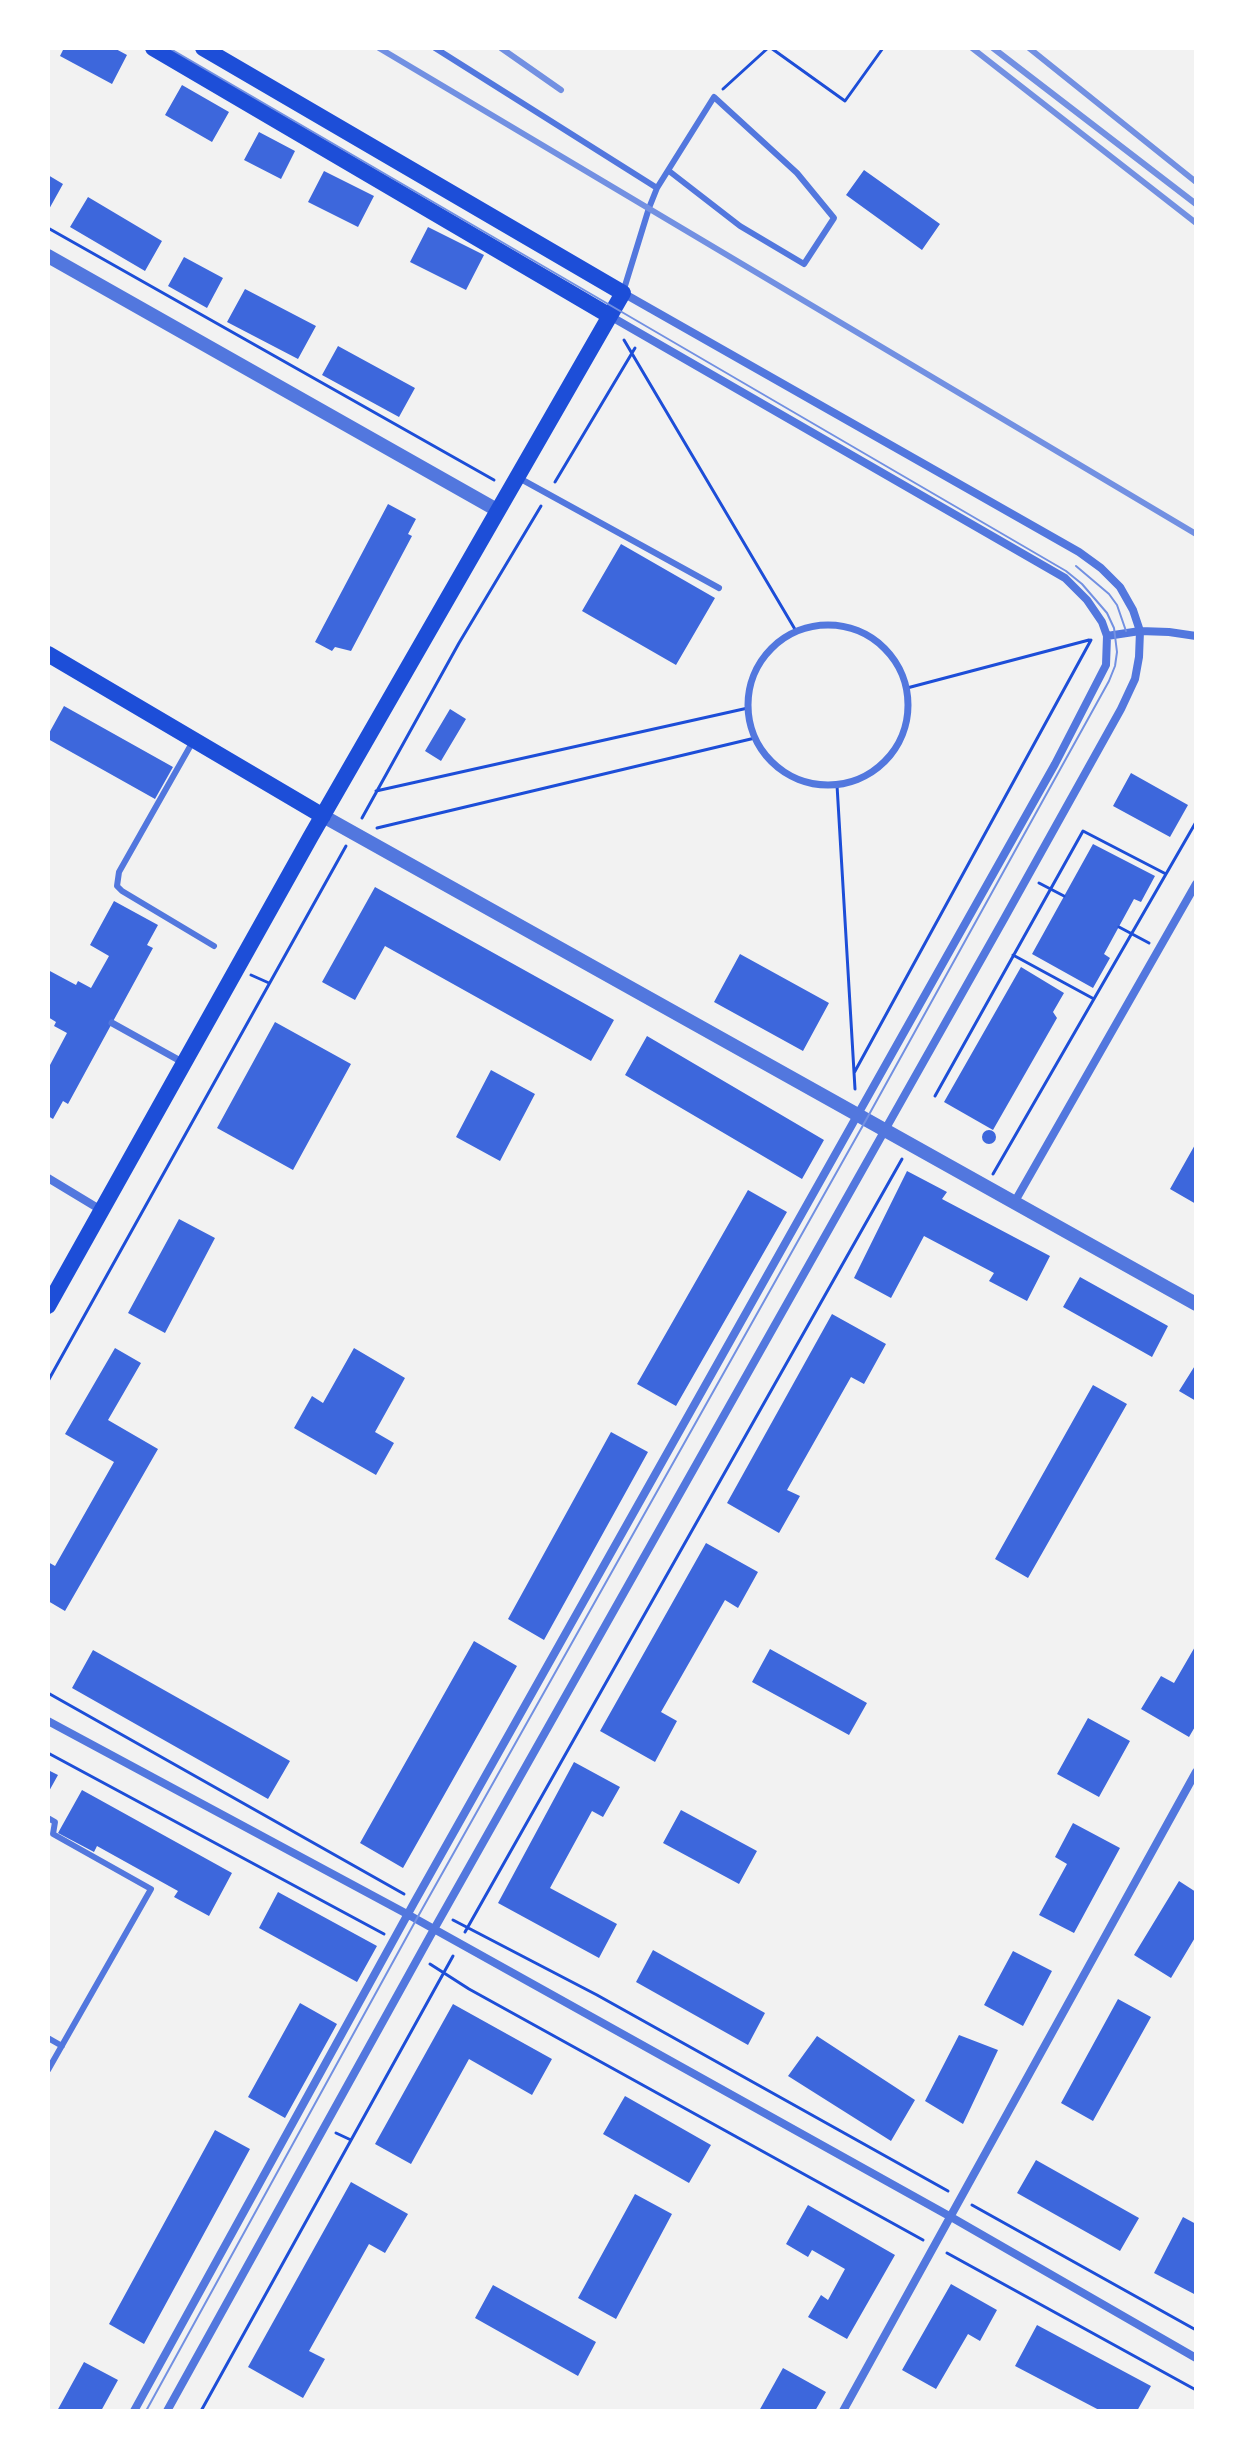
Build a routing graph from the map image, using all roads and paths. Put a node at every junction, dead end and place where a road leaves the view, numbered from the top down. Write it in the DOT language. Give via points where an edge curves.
graph roads {
  1 [pos="153,48"];
  2 [pos="203,48"];
  3 [pos="435,48"];
  4 [pos="769,48"];
  5 [pos="883,48"];
  6 [pos="714,97"];
  7 [pos="669,171"];
  8 [pos="657,188"];
  9 [pos="48,228"];
  10 [pos="48,256"];
  11 [pos="623,293"];
  12 [pos="610,316"];
  13 [pos="643,334"];
  14 [pos="632,353"];
  15 [pos="513,483"];
  16 [pos="548,494"];
  17 [pos="497,510"];
  18 [pos="719,588"];
  19 [pos="796,631"];
  20 [pos="1140,631"];
  21 [pos="1107,636"];
  22 [pos="1196,636"];
  23 [pos="1091,640"];
  24 [pos="48,654"];
  25 [pos="907,688"];
  26 [pos="748,708"];
  27 [pos="755,738"];
  28 [pos="194,739"];
  29 [pos="837,785"];
  30 [pos="376,791"];
  31 [pos="323,816"];
  32 [pos="1196,822"];
  33 [pos="354,833"];
  34 [pos="1166,874"];
  35 [pos="1196,884"];
  36 [pos="1119,927"];
  37 [pos="1132,933"];
  38 [pos="214,946"];
  39 [pos="1159,949"];
  40 [pos="1013,955"];
  41 [pos="1094,999"];
  42 [pos="112,1023"];
  43 [pos="184,1063"];
  44 [pos="854,1073"];
  45 [pos="935,1096"];
  46 [pos="856,1116"];
  47 [pos="885,1130"];
  48 [pos="910,1145"];
  49 [pos="48,1178"];
  50 [pos="985,1187"];
  51 [pos="1014,1203"];
  52 [pos="101,1211"];
  53 [pos="1196,1304"];
  54 [pos="48,1306"];
  55 [pos="48,1381"];
  56 [pos="48,1693"];
  57 [pos="48,1721"];
  58 [pos="48,1753"];
  59 [pos="1196,1772"];
  60 [pos="48,1818"];
  61 [pos="415,1901"];
  62 [pos="407,1914"];
  63 [pos="442,1914"];
  64 [pos="467,1927"];
  65 [pos="433,1931"];
  66 [pos="394,1939"];
  67 [pos="459,1945"];
  68 [pos="419,1956"];
  69 [pos="443,1974"];
  70 [pos="48,2038"];
  71 [pos="62,2046"];
  72 [pos="48,2070"];
  73 [pos="961,2199"];
  74 [pos="951,2217"];
  75 [pos="935,2247"];
  76 [pos="1196,2330"];
  77 [pos="1196,2358"];
  78 [pos="1196,2390"];
  79 [pos="134,2411"];
  80 [pos="167,2411"];
  81 [pos="201,2411"];
  82 [pos="843,2411"];
  1 -- 12 [label="main road"];
  2 -- 11 [label="main road"];
  3 -- 8 [label="lane"];
  4 -- 5 [label="path" via="845,101"];
  4 -- 6 [label="path"];
  6 -- 7 [label="lane"];
  6 -- 7 [label="lane" via="797,173 834,218 804,264 740,226"];
  7 -- 8 [label="lane"];
  8 -- 11 [label="lane"];
  9 -- 15 [label="path"];
  10 -- 17 [label="street"];
  11 -- 12 [label="main road"];
  11 -- 20 [label="street" via="1079,552 1120,587"];
  12 -- 13 [label="street"];
  12 -- 14 [label="path"];
  12 -- 15 [label="main road"];
  13 -- 14 [label="path"];
  13 -- 21 [label="street" via="1065,578 1097,611"];
  14 -- 16 [label="path"];
  14 -- 19 [label="path"];
  15 -- 16 [label="lane"];
  15 -- 17 [label="main road"];
  16 -- 18 [label="lane"];
  16 -- 30 [label="path"];
  17 -- 31 [label="main road"];
  19 -- 25 [label="street" via="830,624 865,633 892,656"];
  19 -- 26 [label="street" via="779,641 755,671"];
  20 -- 21 [label="street"];
  20 -- 22 [label="street"];
  20 -- 47 [label="street" via="1135,679 1121,709"];
  21 -- 23 [label="path"];
  21 -- 46 [label="street" via="1100,680"];
  23 -- 25 [label="path"];
  23 -- 44 [label="path"];
  24 -- 28 [label="main road"];
  25 -- 29 [label="street" via="909,707 899,744 873,772"];
  26 -- 27 [label="street"];
  26 -- 30 [label="path"];
  27 -- 29 [label="street" via="765,755 797,779"];
  27 -- 33 [label="path"];
  28 -- 31 [label="main road"];
  28 -- 38 [label="lane" via="119,872 117,886"];
  29 -- 44 [label="path"];
  30 -- 33 [label="path"];
  31 -- 33 [label="street"];
  31 -- 43 [label="main road"];
  32 -- 34 [label="path"];
  33 -- 46 [label="street"];
  33 -- 55 [label="path"];
  34 -- 37 [label="path"];
  34 -- 40 [label="path" via="1083,831"];
  35 -- 39 [label="street"];
  36 -- 37 [label="path"];
  37 -- 39 [label="path"];
  37 -- 41 [label="path"];
  39 -- 51 [label="street"];
  40 -- 41 [label="path"];
  40 -- 45 [label="path"];
  41 -- 50 [label="path"];
  42 -- 43 [label="street"];
  43 -- 52 [label="main road"];
  44 -- 46 [label="path"];
  46 -- 47 [label="street"];
  46 -- 61 [label="street"];
  47 -- 48 [label="street"];
  47 -- 63 [label="street"];
  48 -- 50 [label="street"];
  48 -- 64 [label="path"];
  49 -- 52 [label="street"];
  50 -- 51 [label="street"];
  51 -- 53 [label="street"];
  52 -- 54 [label="main road"];
  56 -- 61 [label="path"];
  57 -- 62 [label="street"];
  58 -- 66 [label="path"];
  59 -- 73 [label="street"];
  60 -- 71 [label="lane" via="55,1822 53,1834 151,1889"];
  61 -- 62 [label="street"];
  62 -- 65 [label="street"];
  62 -- 66 [label="street"];
  63 -- 64 [label="path"];
  63 -- 65 [label="street"];
  64 -- 67 [label="path"];
  64 -- 73 [label="path"];
  65 -- 67 [label="street"];
  65 -- 68 [label="street"];
  66 -- 79 [label="street"];
  67 -- 69 [label="path"];
  67 -- 74 [label="street"];
  68 -- 69 [label="path"];
  68 -- 80 [label="street"];
  69 -- 75 [label="path"];
  69 -- 81 [label="path"];
  70 -- 71 [label="lane"];
  71 -- 72 [label="lane"];
  73 -- 74 [label="street"];
  73 -- 76 [label="path"];
  74 -- 75 [label="street"];
  74 -- 77 [label="street"];
  75 -- 78 [label="path"];
  75 -- 82 [label="street"];
}
